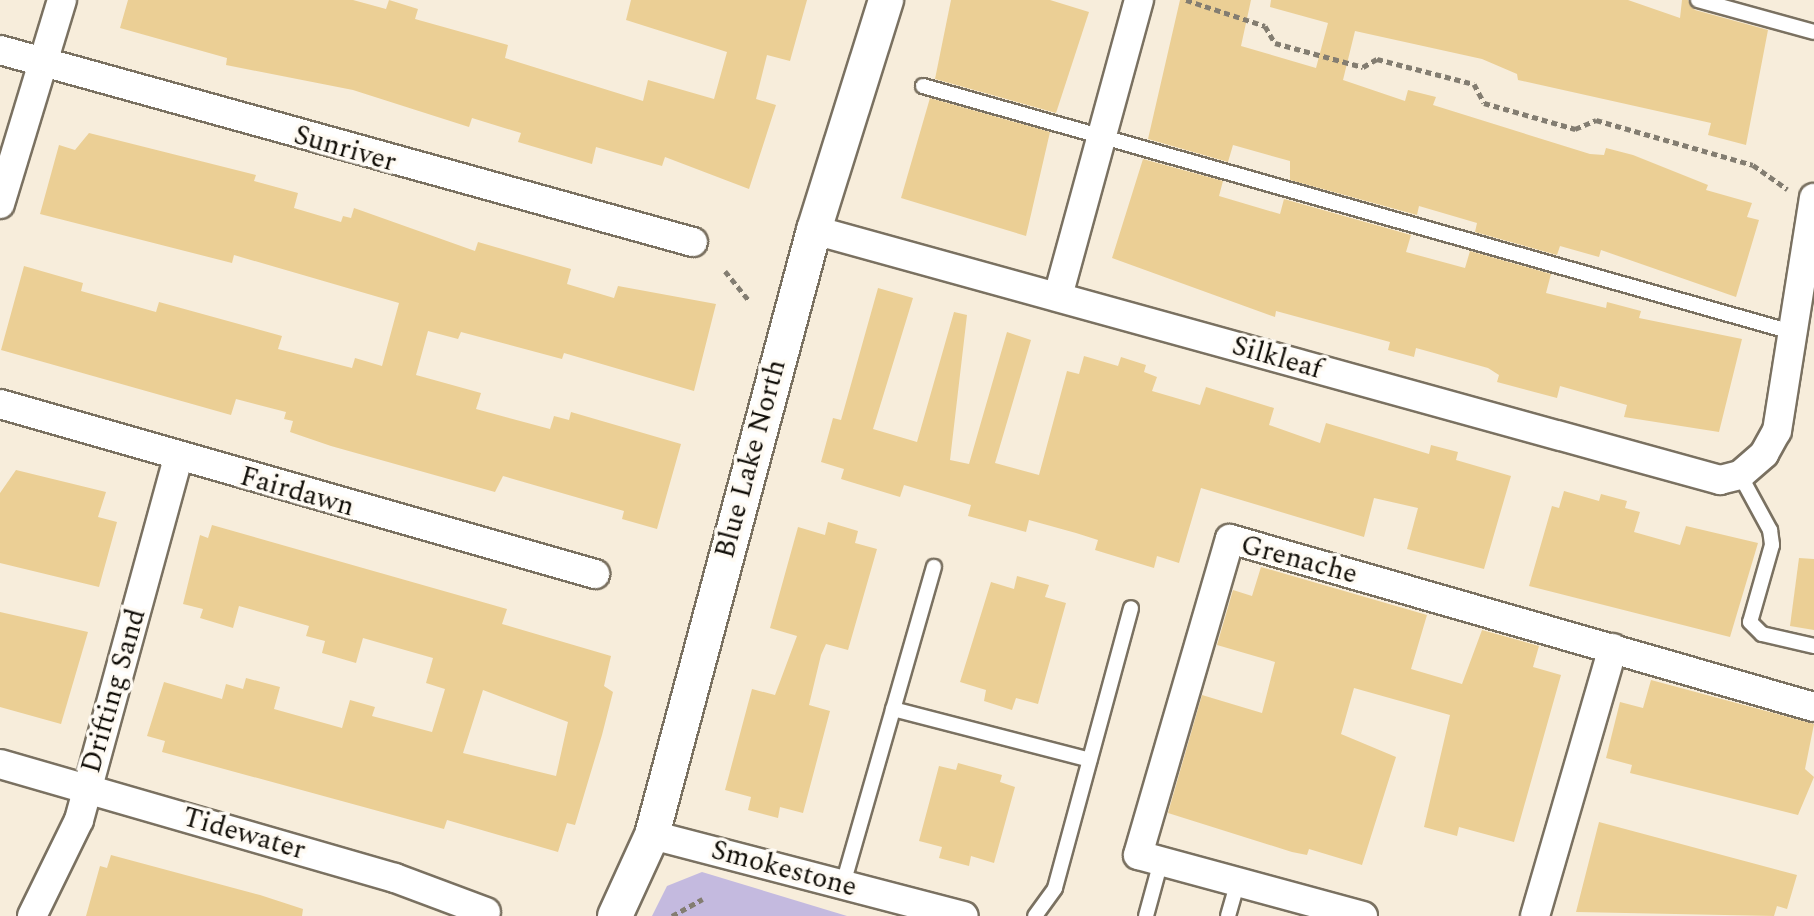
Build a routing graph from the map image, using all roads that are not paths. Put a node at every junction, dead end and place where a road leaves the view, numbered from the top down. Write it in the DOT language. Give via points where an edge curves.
graph roads {
  1 [pos="62,0"];
  2 [pos="886,0"];
  3 [pos="1139,0"];
  4 [pos="1698,0"];
  5 [pos="1814,32"];
  6 [pos="0,50"];
  7 [pos="44,64"];
  8 [pos="923,86"];
  9 [pos="1102,139"];
  10 [pos="1801,193"];
  11 [pos="0,204"];
  12 [pos="814,230"];
  13 [pos="693,242"];
  14 [pos="1058,296"];
  15 [pos="1792,332"];
  16 [pos="0,404"];
  17 [pos="178,459"];
  18 [pos="1740,475"];
  19 [pos="934,567"];
  20 [pos="595,574"];
  21 [pos="1131,608"];
  22 [pos="1814,646"];
  23 [pos="1613,648"];
  24 [pos="1814,707"];
  25 [pos="893,709"];
  26 [pos="1090,760"];
  27 [pos="0,764"];
  28 [pos="87,788"];
  29 [pos="652,835"];
  30 [pos="1161,861"];
  31 [pos="1238,882"];
  32 [pos="843,884"];
  33 [pos="486,912"];
  34 [pos="32,916"];
  35 [pos="615,916"];
  36 [pos="964,916"];
  37 [pos="1035,916"];
  38 [pos="1146,916"];
  39 [pos="1228,916"];
  40 [pos="1363,916"];
  41 [pos="1535,916"];
  1 -- 7 [label="street"];
  2 -- 12 [label="street, Blue Lake North"];
  3 -- 9 [label="street"];
  4 -- 5 [label="lane"];
  6 -- 7 [label="street, Sunriver"];
  7 -- 11 [label="street"];
  7 -- 13 [label="street, Sunriver"];
  8 -- 9 [label="lane"];
  9 -- 14 [label="street"];
  9 -- 15 [label="lane"];
  10 -- 15 [label="street"];
  12 -- 14 [label="street, Silkleaf"];
  12 -- 29 [label="street, Blue Lake North"];
  14 -- 18 [label="street, Silkleaf" via="1695,477"];
  15 -- 18 [label="street" via="1777,431 1764,454"];
  16 -- 17 [label="street, Fairdawn"];
  17 -- 20 [label="street, Fairdawn"];
  17 -- 28 [label="street, Drifting Sand"];
  18 -- 22 [label="lane" via="1770,530 1772,545 1750,622 1762,634"];
  19 -- 25 [label="lane"];
  21 -- 26 [label="lane"];
  23 -- 24 [label="street, Grenache"];
  23 -- 30 [label="street, Grenache" via="1230,539 1138,855"];
  23 -- 41 [label="street"];
  25 -- 26 [label="lane"];
  25 -- 32 [label="lane"];
  26 -- 37 [label="lane" via="1055,888"];
  27 -- 28 [label="street, Tidewater"];
  28 -- 33 [label="street, Tidewater" via="395,878"];
  28 -- 34 [label="street, Drifting Sand" via="74,831"];
  29 -- 32 [label="street, Smokestone"];
  29 -- 35 [label="street, Blue Lake North"];
  30 -- 31 [label="street"];
  30 -- 38 [label="lane"];
  31 -- 39 [label="lane"];
  31 -- 40 [label="street"];
  32 -- 36 [label="street, Smokestone"];
}
